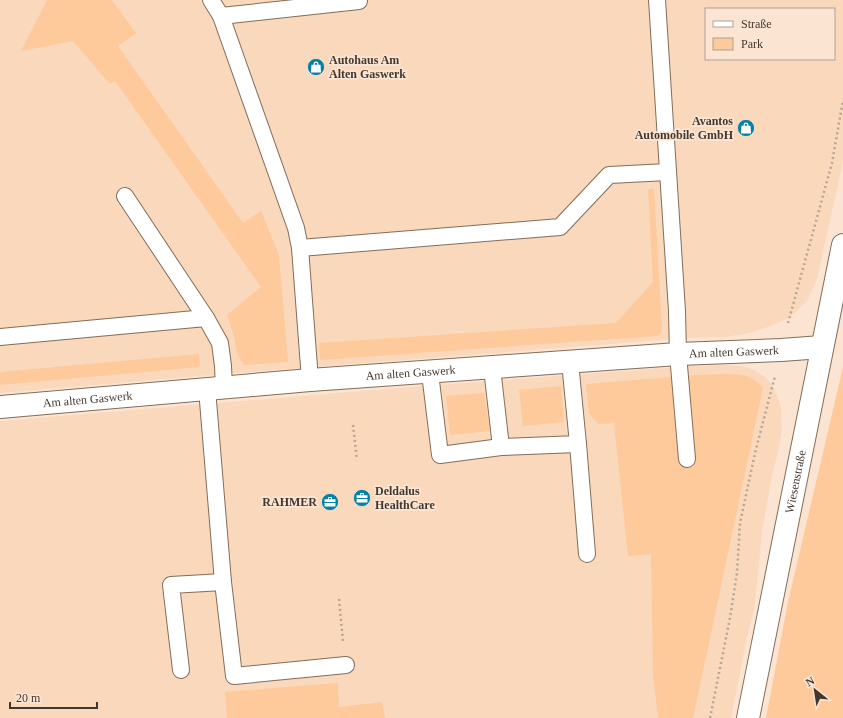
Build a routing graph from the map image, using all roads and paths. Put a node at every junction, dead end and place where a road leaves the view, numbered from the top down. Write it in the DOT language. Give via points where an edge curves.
graph roads {
  1 [pos="211,0"];
  2 [pos="657,0"];
  3 [pos="359,1"];
  4 [pos="221,16"];
  5 [pos="843,100"];
  6 [pos="668,172"];
  7 [pos="125,196"];
  8 [pos="300,248"];
  9 [pos="842,254"];
  10 [pos="206,318"];
  11 [pos="0,337"];
  12 [pos="822,347"];
  13 [pos="781,350"];
  14 [pos="678,354"];
  15 [pos="570,362"];
  16 [pos="492,368"];
  17 [pos="430,373"];
  18 [pos="310,380"];
  19 [pos="215,389"];
  20 [pos="0,407"];
  21 [pos="353,425"];
  22 [pos="578,444"];
  23 [pos="501,448"];
  24 [pos="687,459"];
  25 [pos="357,460"];
  26 [pos="587,554"];
  27 [pos="224,582"];
  28 [pos="339,599"];
  29 [pos="346,665"];
  30 [pos="181,670"];
  31 [pos="710,718"];
  32 [pos="748,718"];
  1 -- 4 [label="lane"];
  2 -- 6 [label="lane"];
  3 -- 4 [label="lane"];
  4 -- 8 [label="lane" via="294,221"];
  5 -- 13 [label="path" via="832,162"];
  6 -- 8 [label="lane" via="609,175 560,227"];
  6 -- 14 [label="lane"];
  7 -- 10 [label="lane"];
  8 -- 18 [label="lane"];
  9 -- 12 [label="street, Wiesenstraße"];
  10 -- 11 [label="lane"];
  10 -- 19 [label="lane" via="220,343 223,370"];
  12 -- 13 [label="street, Am alten Gaswerk"];
  12 -- 32 [label="street, Wiesenstraße"];
  13 -- 14 [label="street, Am alten Gaswerk"];
  13 -- 31 [label="path" via="740,523 732,603"];
  14 -- 15 [label="street, Am alten Gaswerk"];
  14 -- 24 [label="lane"];
  15 -- 16 [label="street, Am alten Gaswerk"];
  15 -- 22 [label="lane"];
  16 -- 17 [label="street, Am alten Gaswerk"];
  16 -- 23 [label="lane"];
  17 -- 18 [label="street, Am alten Gaswerk"];
  17 -- 23 [label="lane" via="440,455"];
  18 -- 19 [label="street, Am alten Gaswerk"];
  19 -- 20 [label="street, Am alten Gaswerk"];
  19 -- 27 [label="lane"];
  21 -- 25 [label="path"];
  22 -- 23 [label="lane"];
  22 -- 26 [label="lane"];
  27 -- 29 [label="lane" via="234,676"];
  27 -- 30 [label="lane" via="171,585"];
  28 -- 29 [label="path"];
}
